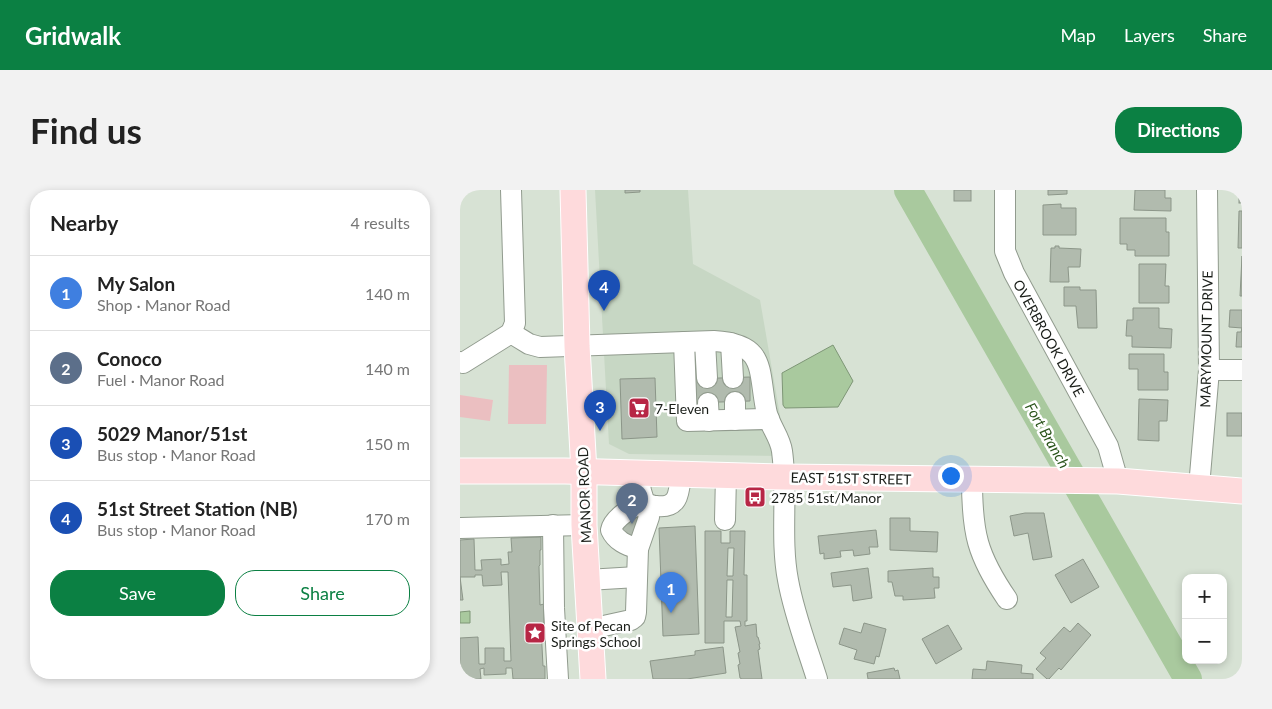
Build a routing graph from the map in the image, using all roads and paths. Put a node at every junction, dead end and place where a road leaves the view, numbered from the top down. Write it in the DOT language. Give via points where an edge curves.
graph roads {
  1 [pos="510,190"];
  2 [pos="573,190"];
  3 [pos="1005,190"];
  4 [pos="1207,190"];
  5 [pos="512,333"];
  6 [pos="684,342"];
  7 [pos="705,342"];
  8 [pos="731,342"];
  9 [pos="577,346"];
  10 [pos="460,362"];
  11 [pos="1208,370"];
  12 [pos="1242,370"];
  13 [pos="707,378"];
  14 [pos="733,378"];
  15 [pos="769,419"];
  16 [pos="460,471"];
  17 [pos="584,472"];
  18 [pos="638,473"];
  19 [pos="681,474"];
  20 [pos="726,475"];
  21 [pos="784,477"];
  22 [pos="972,480"];
  23 [pos="1118,481"];
  24 [pos="1199,488"];
  25 [pos="1242,491"];
  26 [pos="645,504"];
  27 [pos="725,520"];
  28 [pos="554,525"];
  29 [pos="460,528"];
  30 [pos="584,528"];
  31 [pos="611,530"];
  32 [pos="638,549"];
  33 [pos="637,577"];
  34 [pos="587,580"];
  35 [pos="1007,599"];
  36 [pos="590,629"];
  37 [pos="558,679"];
  38 [pos="592,679"];
  39 [pos="817,679"];
  1 -- 5 [label="street" via="515,323"];
  2 -- 9 [label="main road, MANOR ROAD"];
  3 -- 23 [label="street, OVERBROOK DRIVE" via="1005,252 1108,446"];
  4 -- 11 [label="street, MARYMOUNT DRIVE"];
  5 -- 9 [label="street" via="540,347"];
  5 -- 10 [label="street"];
  6 -- 7 [label="street"];
  6 -- 9 [label="street"];
  6 -- 15 [label="street" via="686,418 689,422 708,412 735,411"];
  7 -- 8 [label="street"];
  7 -- 13 [label="street"];
  8 -- 14 [label="street"];
  8 -- 15 [label="street" via="750,351 757,360"];
  9 -- 17 [label="main road, MANOR ROAD"];
  11 -- 12 [label="street"];
  11 -- 24 [label="street, MARYMOUNT DRIVE"];
  15 -- 21 [label="street" via="782,449"];
  16 -- 17 [label="main road, EAST 51ST STREET"];
  17 -- 18 [label="main road, EAST 51ST STREET"];
  17 -- 30 [label="main road, MANOR ROAD"];
  18 -- 19 [label="main road, EAST 51ST STREET"];
  18 -- 26 [label="street"];
  19 -- 20 [label="main road, EAST 51ST STREET"];
  19 -- 26 [label="street" via="674,502 664,506"];
  20 -- 21 [label="main road, EAST 51ST STREET"];
  20 -- 27 [label="street"];
  21 -- 22 [label="main road, EAST 51ST STREET"];
  21 -- 39 [label="street" via="788,581"];
  22 -- 23 [label="main road, EAST 51ST STREET"];
  22 -- 35 [label="street" via="975,534 991,576"];
  23 -- 24 [label="main road, EAST 51ST STREET"];
  24 -- 25 [label="main road, EAST 51ST STREET"];
  26 -- 31 [label="street" via="614,520"];
  26 -- 32 [label="street" via="649,517"];
  28 -- 29 [label="street"];
  28 -- 30 [label="street"];
  28 -- 37 [label="street"];
  30 -- 31 [label="street"];
  30 -- 34 [label="main road, MANOR ROAD"];
  31 -- 32 [label="street" via="626,545"];
  32 -- 33 [label="street"];
  33 -- 34 [label="street"];
  33 -- 36 [label="street" via="635,617"];
  34 -- 36 [label="main road, MANOR ROAD"];
  36 -- 38 [label="main road, MANOR ROAD"];
}
